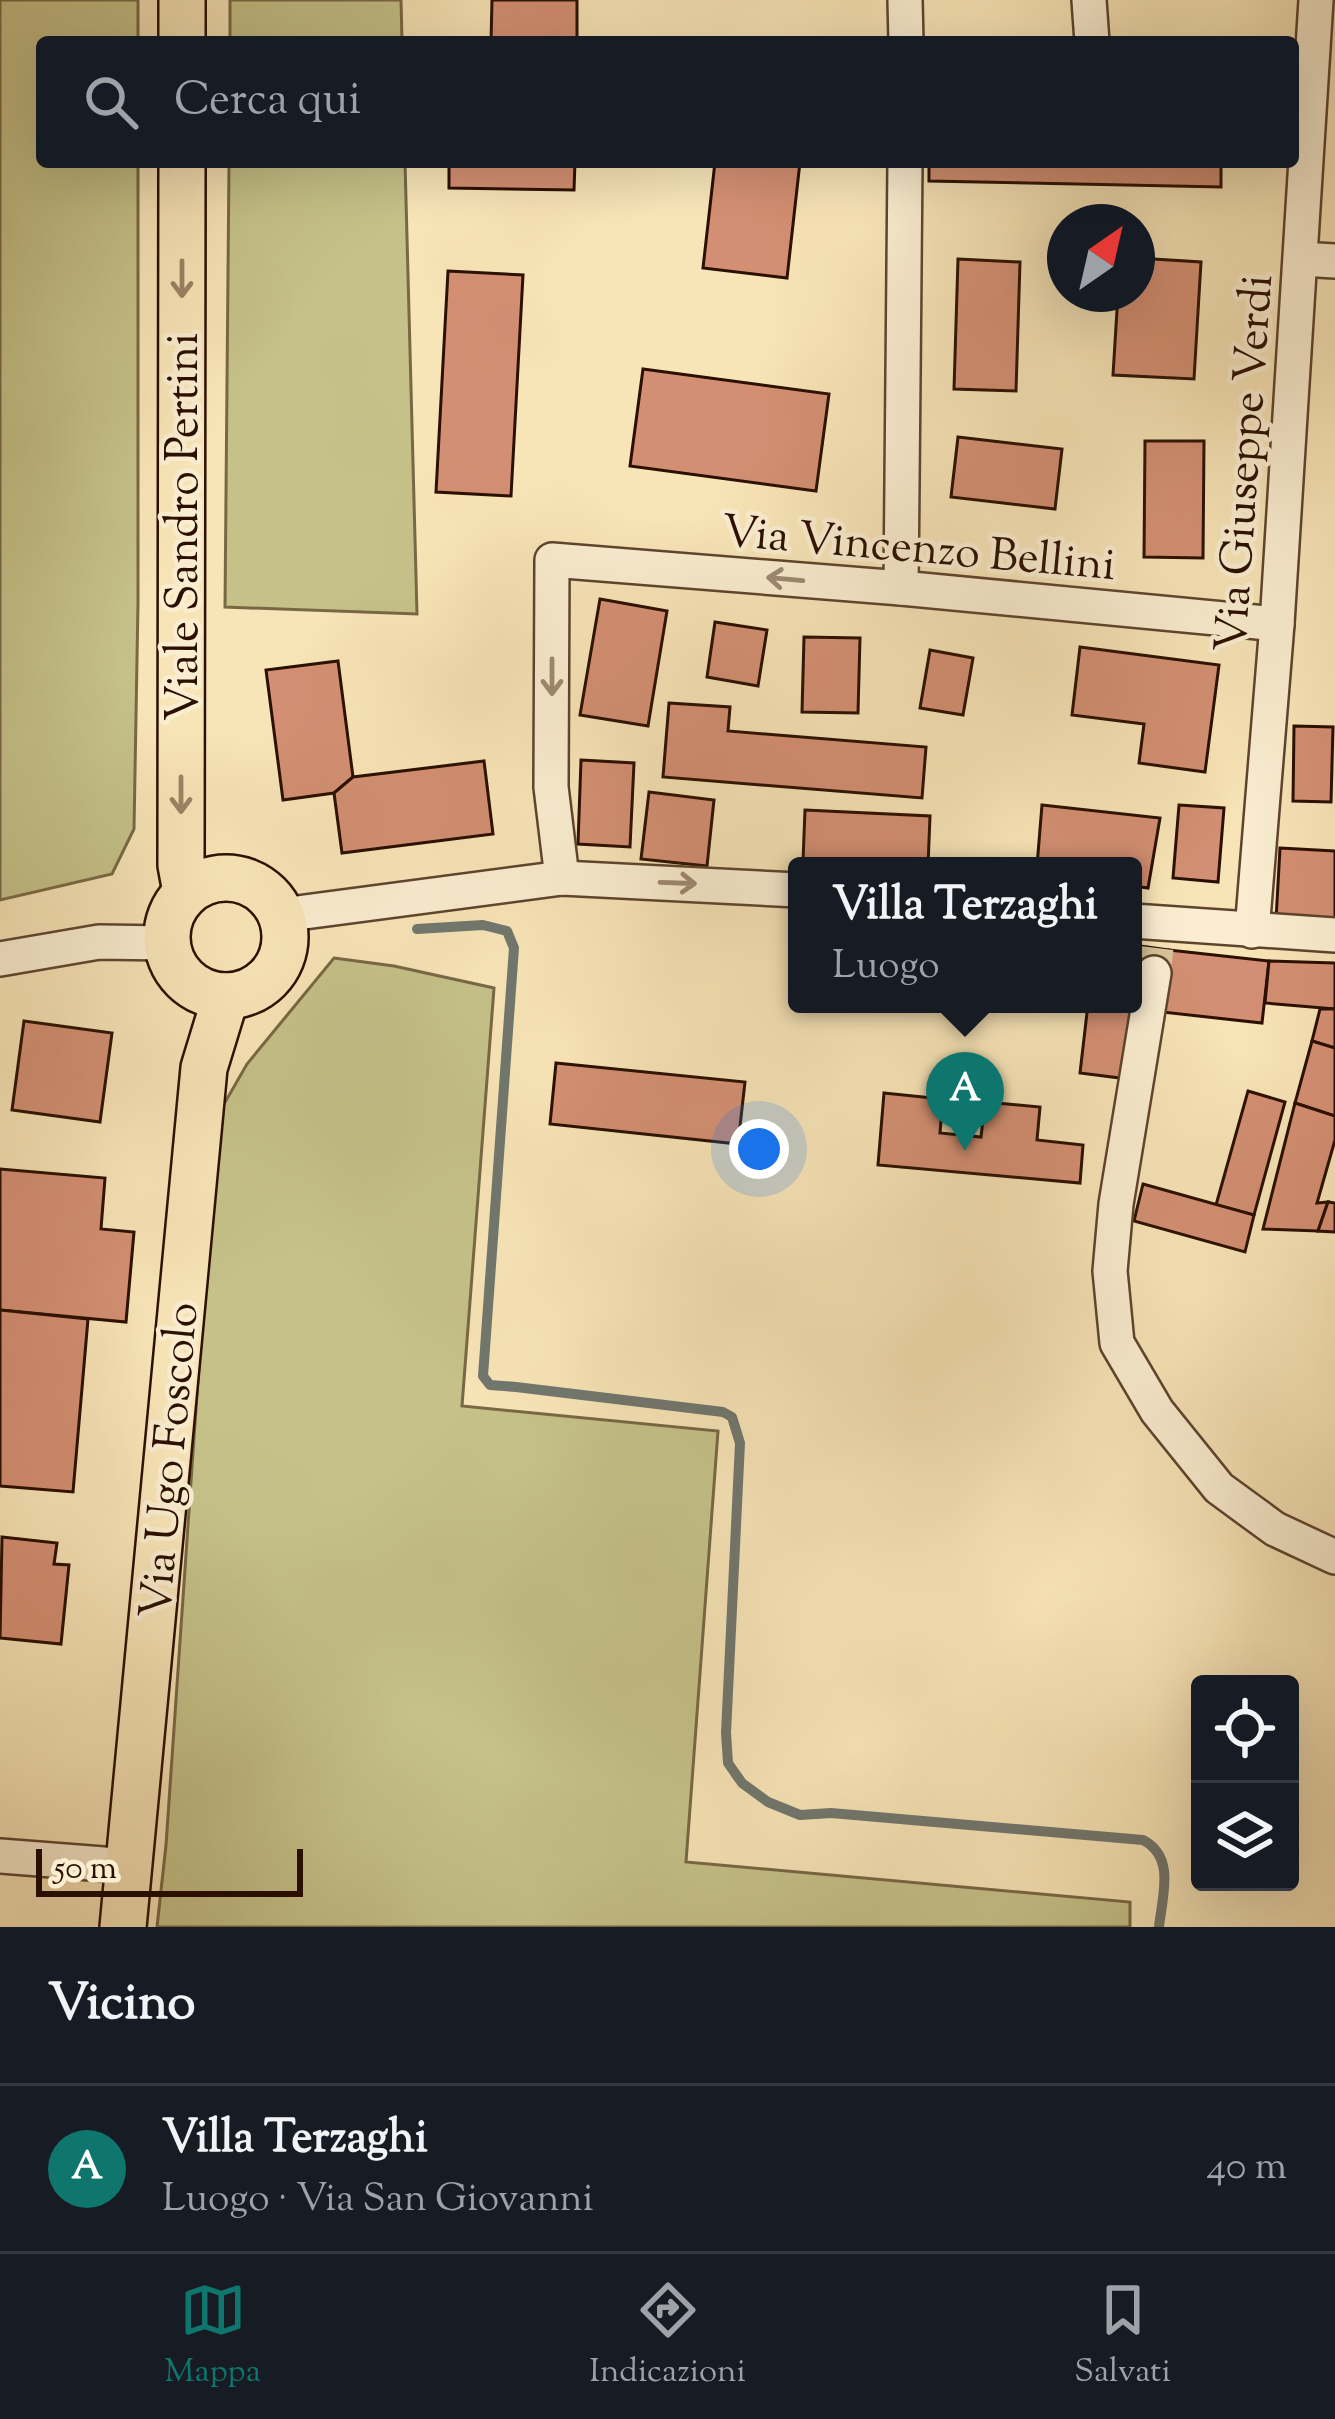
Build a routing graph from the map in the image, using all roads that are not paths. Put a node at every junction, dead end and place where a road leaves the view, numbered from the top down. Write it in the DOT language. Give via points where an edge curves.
graph roads {
  1 [pos="182,0"];
  2 [pos="905,0"];
  3 [pos="1089,0"];
  4 [pos="1316,0"];
  5 [pos="182,36"];
  6 [pos="906,36"];
  7 [pos="1092,36"];
  8 [pos="1302,60"];
  9 [pos="182,168"];
  10 [pos="905,168"];
  11 [pos="1318,260"];
  12 [pos="902,588"];
  13 [pos="1276,624"];
  14 [pos="562,878"];
  15 [pos="788,889"];
  16 [pos="186,892"];
  17 [pos="283,915"];
  18 [pos="1252,931"];
  19 [pos="1335,935"];
  20 [pos="1151,941"];
  21 [pos="167,943"];
  22 [pos="0,959"];
  23 [pos="226,996"];
  24 [pos="1142,1009"];
  25 [pos="1141,1013"];
  26 [pos="1335,1557"];
  27 [pos="0,1856"];
  28 [pos="129,1866"];
  29 [pos="123,1927"];
  1 -- 5 [label="main road"];
  2 -- 6 [label="street"];
  3 -- 7 [label="street"];
  4 -- 8 [label="street, Via Giuseppe Verdi"];
  8 -- 11 [label="street, Via Giuseppe Verdi"];
  9 -- 16 [label="main road, Viale Sandro Pertini, one-way"];
  10 -- 12 [label="street"];
  11 -- 13 [label="street, Via Giuseppe Verdi"];
  12 -- 13 [label="street, Via Vincenzo Bellini"];
  12 -- 14 [label="street, Via Vincenzo Bellini, one-way" via="552,560 551,787"];
  13 -- 18 [label="street, Via Giuseppe Verdi"];
  14 -- 15 [label="street, one-way"];
  14 -- 17 [label="street"];
  16 -- 17 [label="main road" via="224,877 250,882"];
  16 -- 21 [label="main road"];
  17 -- 23 [label="main road" via="278,966 247,992"];
  18 -- 19 [label="street"];
  18 -- 20 [label="street"];
  20 -- 24 [label="street"];
  21 -- 22 [label="street" via="99,942"];
  21 -- 23 [label="main road" via="185,980"];
  23 -- 28 [label="main road, Via Ugo Foscolo" via="204,1068"];
  25 -- 26 [label="street" via="1110,1270 1117,1343 1157,1411 1219,1488 1274,1529"];
  27 -- 28 [label="street"];
  28 -- 29 [label="main road, Via Ugo Foscolo"];
}
